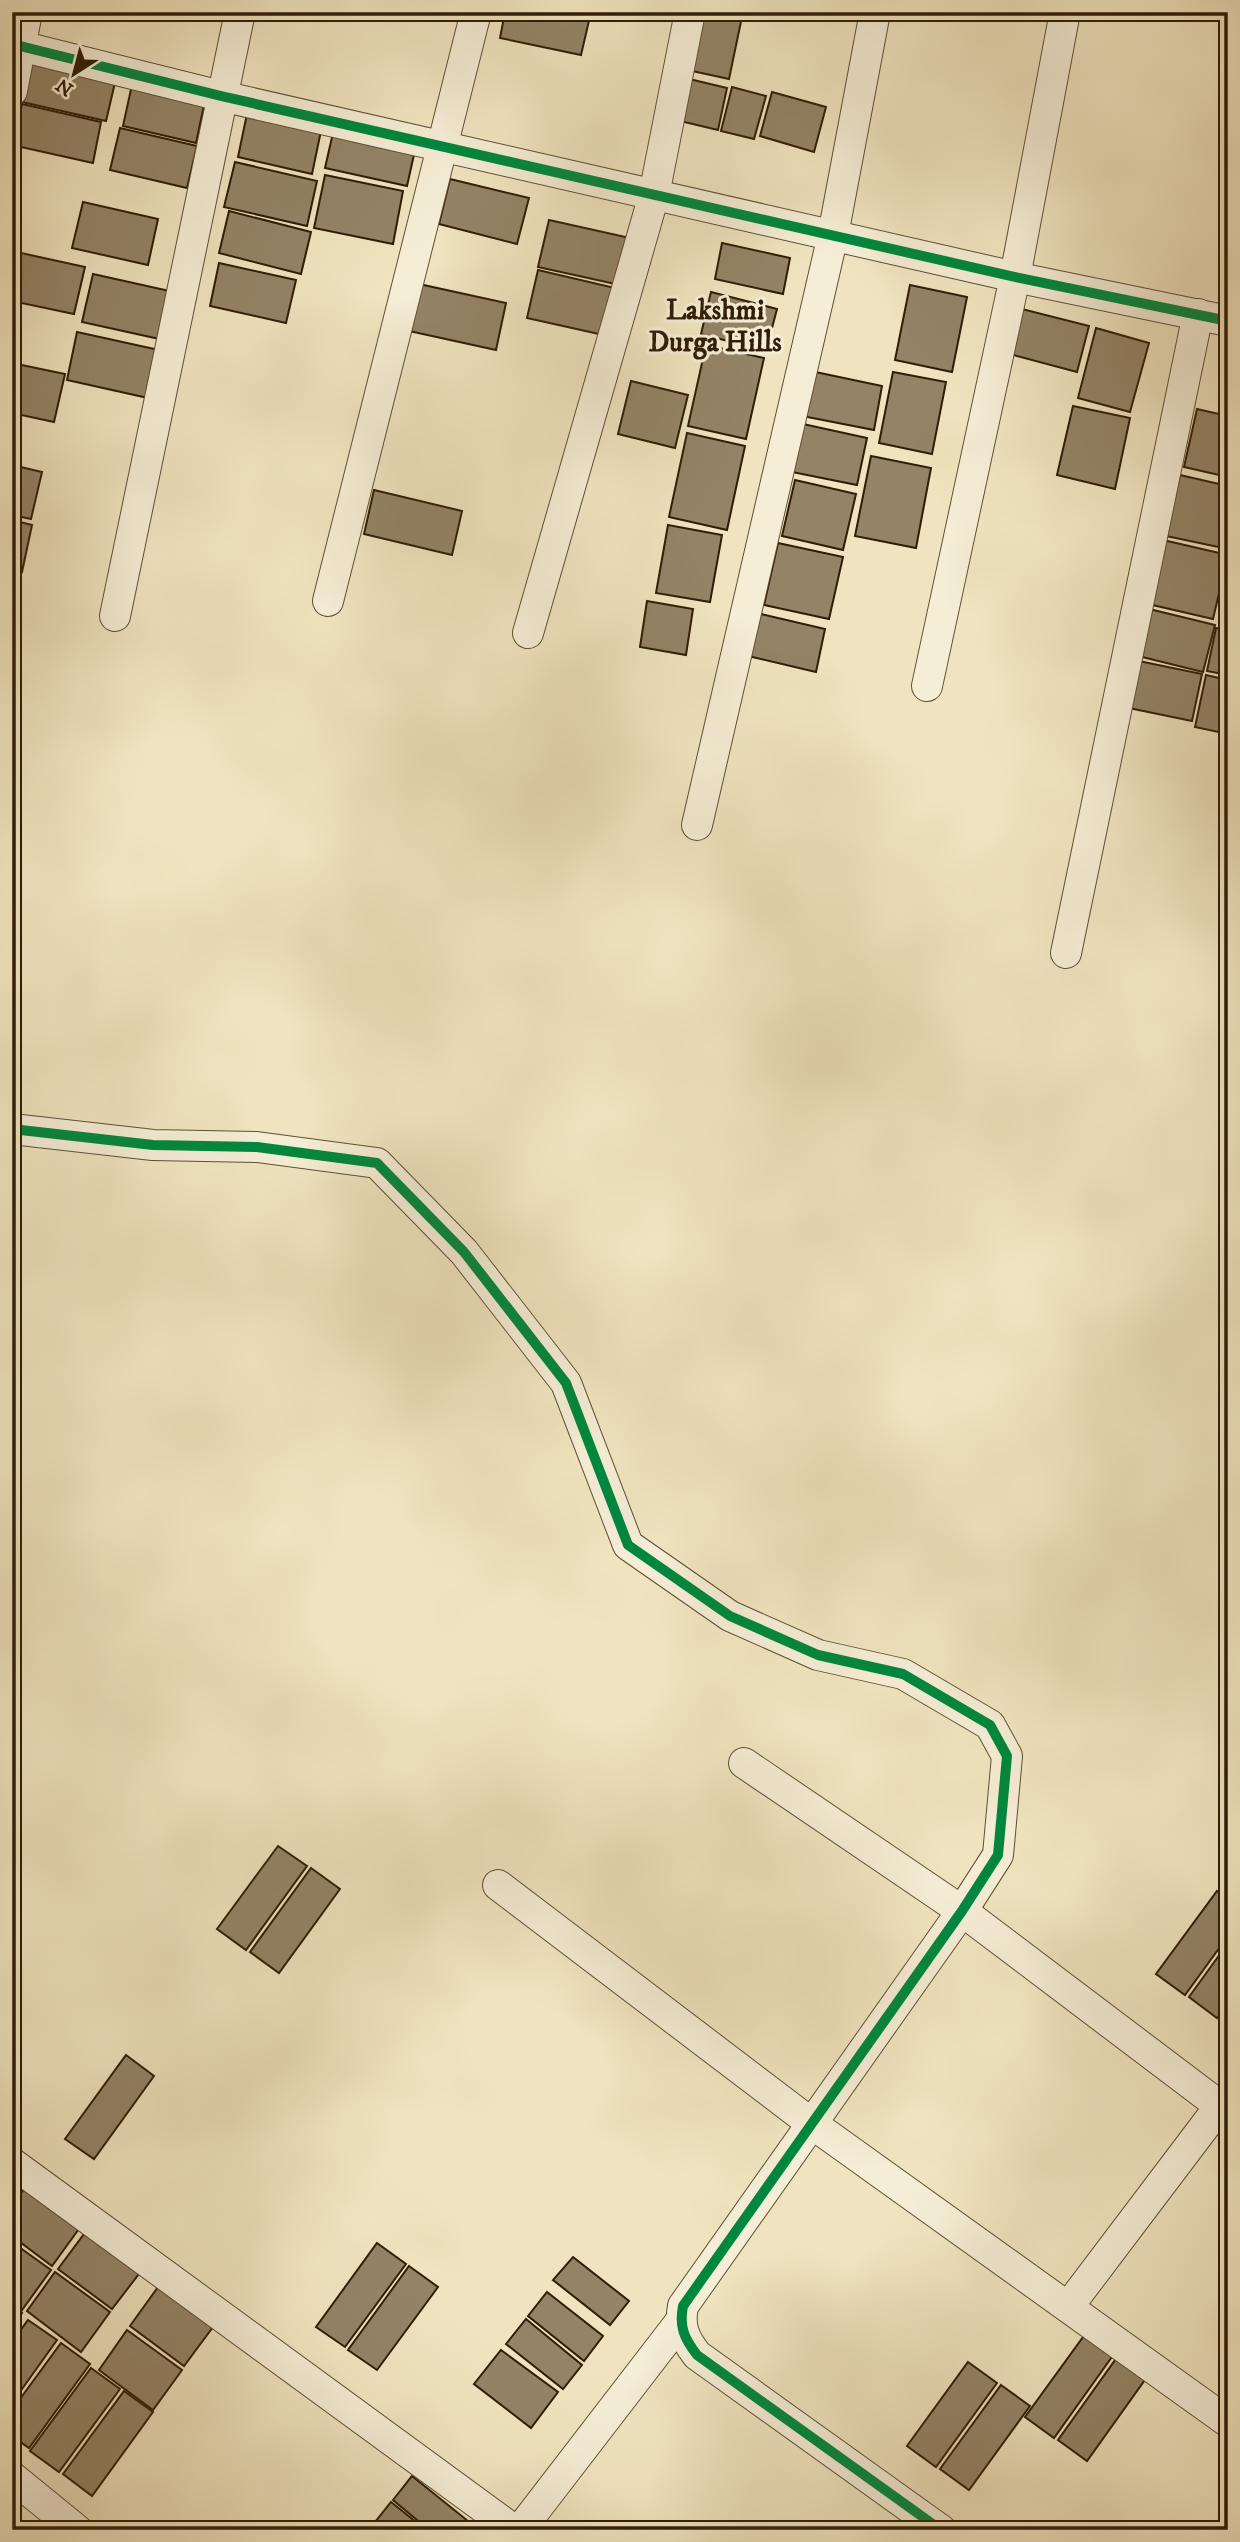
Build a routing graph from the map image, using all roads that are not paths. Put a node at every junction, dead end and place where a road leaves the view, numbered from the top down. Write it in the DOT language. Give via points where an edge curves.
graph roads {
  1 [pos="27,12"];
  2 [pos="240,12"];
  3 [pos="476,12"];
  4 [pos="690,12"];
  5 [pos="874,12"];
  6 [pos="1065,12"];
  7 [pos="17,45"];
  8 [pos="12,91"];
  9 [pos="221,96"];
  10 [pos="442,146"];
  11 [pos="654,195"];
  12 [pos="833,235"];
  13 [pos="1015,277"];
  14 [pos="1198,314"];
  15 [pos="1228,321"];
  16 [pos="328,601"];
  17 [pos="115,616"];
  18 [pos="528,633"];
  19 [pos="926,686"];
  20 [pos="697,825"];
  21 [pos="1066,953"];
  22 [pos="12,1129"];
  23 [pos="744,1763"];
  24 [pos="498,1885"];
  25 [pos="962,1910"];
  26 [pos="1224,2109"];
  27 [pos="810,2123"];
  28 [pos="12,2163"];
  29 [pos="1068,2307"];
  30 [pos="680,2322"];
  31 [pos="1228,2423"];
  32 [pos="12,2477"];
  33 [pos="924,2525"];
  34 [pos="78,2530"];
  35 [pos="514,2530"];
  36 [pos="520,2530"];
  1 -- 7 [label="street"];
  2 -- 9 [label="street"];
  3 -- 10 [label="street"];
  4 -- 11 [label="street"];
  5 -- 12 [label="street"];
  6 -- 13 [label="street"];
  7 -- 8 [label="street"];
  7 -- 9 [label="street"];
  9 -- 10 [label="street"];
  9 -- 17 [label="street"];
  10 -- 11 [label="street"];
  10 -- 16 [label="street"];
  11 -- 12 [label="street"];
  11 -- 18 [label="street"];
  12 -- 13 [label="street"];
  12 -- 20 [label="street"];
  13 -- 14 [label="street"];
  13 -- 19 [label="street"];
  14 -- 15 [label="street"];
  14 -- 21 [label="street"];
  22 -- 25 [label="street" via="153,1144 257,1147 377,1163 464,1251 566,1383 628,1545 730,1616 818,1655 903,1674 990,1725 1007,1756 998,1855"];
  23 -- 25 [label="street"];
  24 -- 27 [label="street"];
  25 -- 26 [label="street"];
  25 -- 27 [label="street"];
  26 -- 29 [label="street"];
  27 -- 29 [label="street"];
  27 -- 30 [label="street" via="683,2306"];
  28 -- 35 [label="street"];
  29 -- 31 [label="street"];
  30 -- 33 [label="street" via="684,2338 697,2354"];
  30 -- 36 [label="street"];
  32 -- 34 [label="street"];
}
